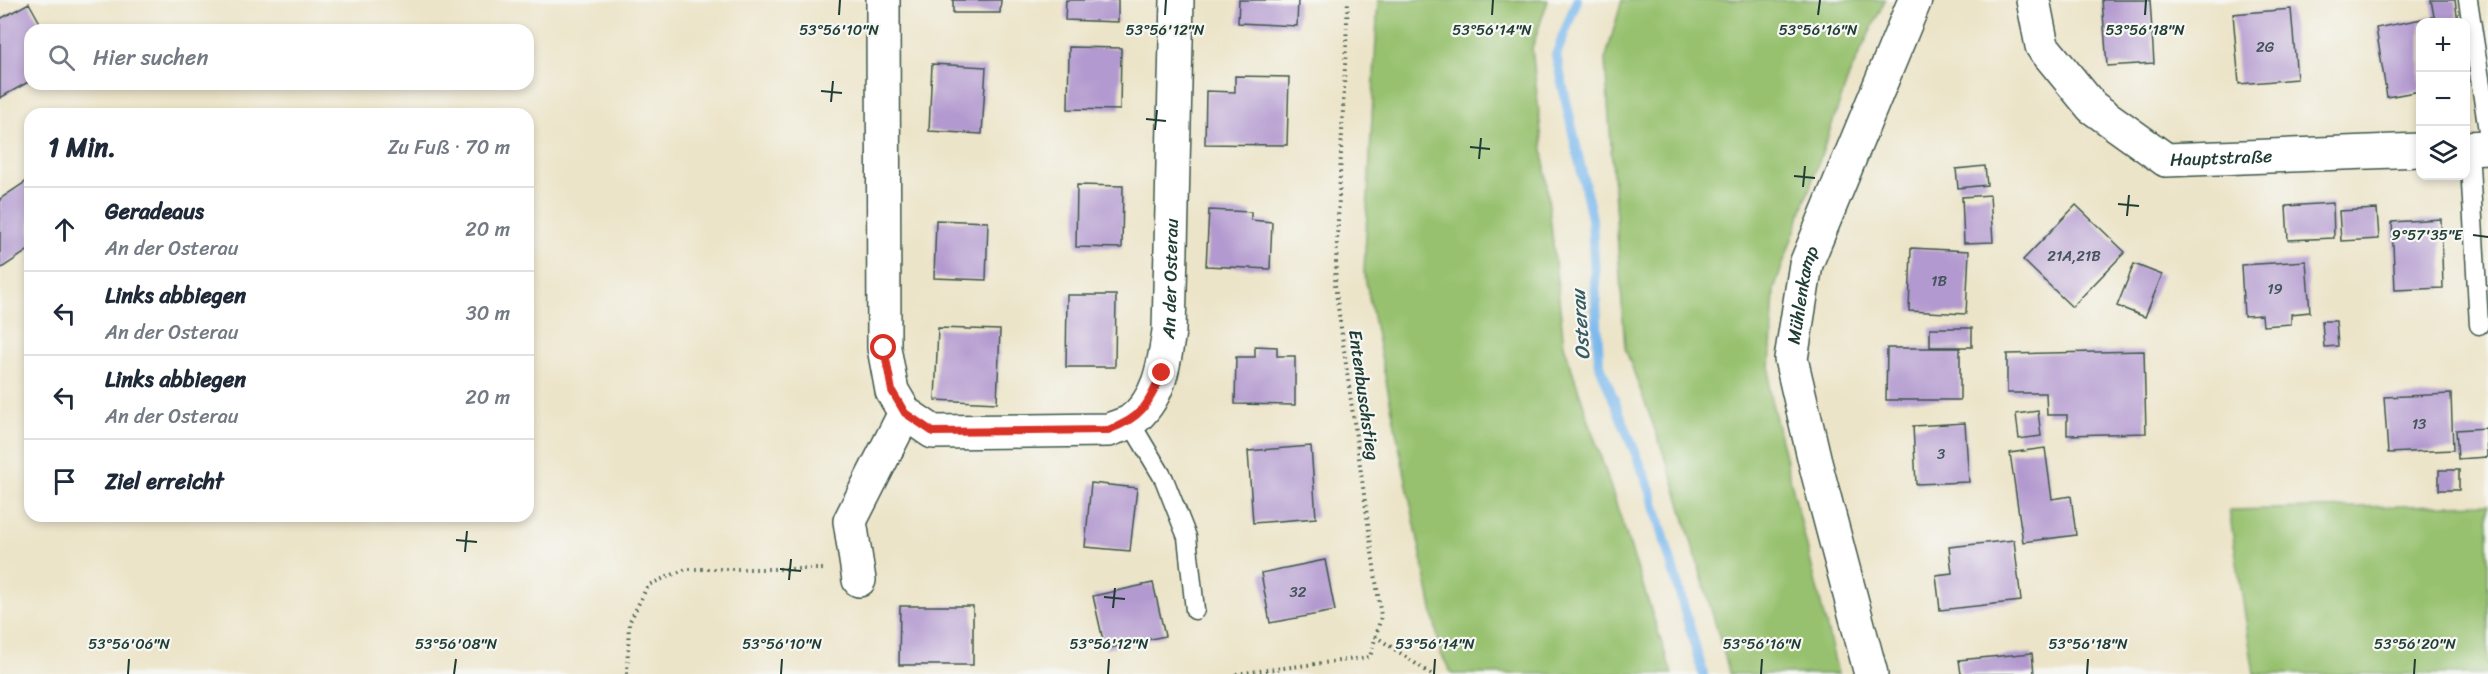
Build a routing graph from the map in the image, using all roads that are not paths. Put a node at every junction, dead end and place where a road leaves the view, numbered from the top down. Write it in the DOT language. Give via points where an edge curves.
graph roads {
  1 [pos="883,0"];
  2 [pos="1177,0"];
  3 [pos="1915,0"];
  4 [pos="2033,0"];
  5 [pos="2468,0"];
  6 [pos="2478,143"];
  7 [pos="2416,150"];
  8 [pos="2479,326"];
  9 [pos="905,413"];
  10 [pos="1130,422"];
  11 [pos="859,580"];
  12 [pos="1195,610"];
  13 [pos="1871,674"];
  1 -- 9 [label="street" via="884,348 892,391"];
  2 -- 10 [label="street, An der Osterau" via="1169,331 1162,373 1150,402"];
  3 -- 13 [label="street, Mühlenkamp" via="1806,264 1791,359"];
  4 -- 7 [label="street, Hauptstraße" via="2042,46 2092,107 2166,160"];
  5 -- 6 [label="lane"];
  6 -- 8 [label="lane"];
  9 -- 10 [label="street" via="933,432 1108,430"];
  9 -- 11 [label="street" via="850,521"];
  10 -- 12 [label="lane" via="1164,479 1187,537"];
}
